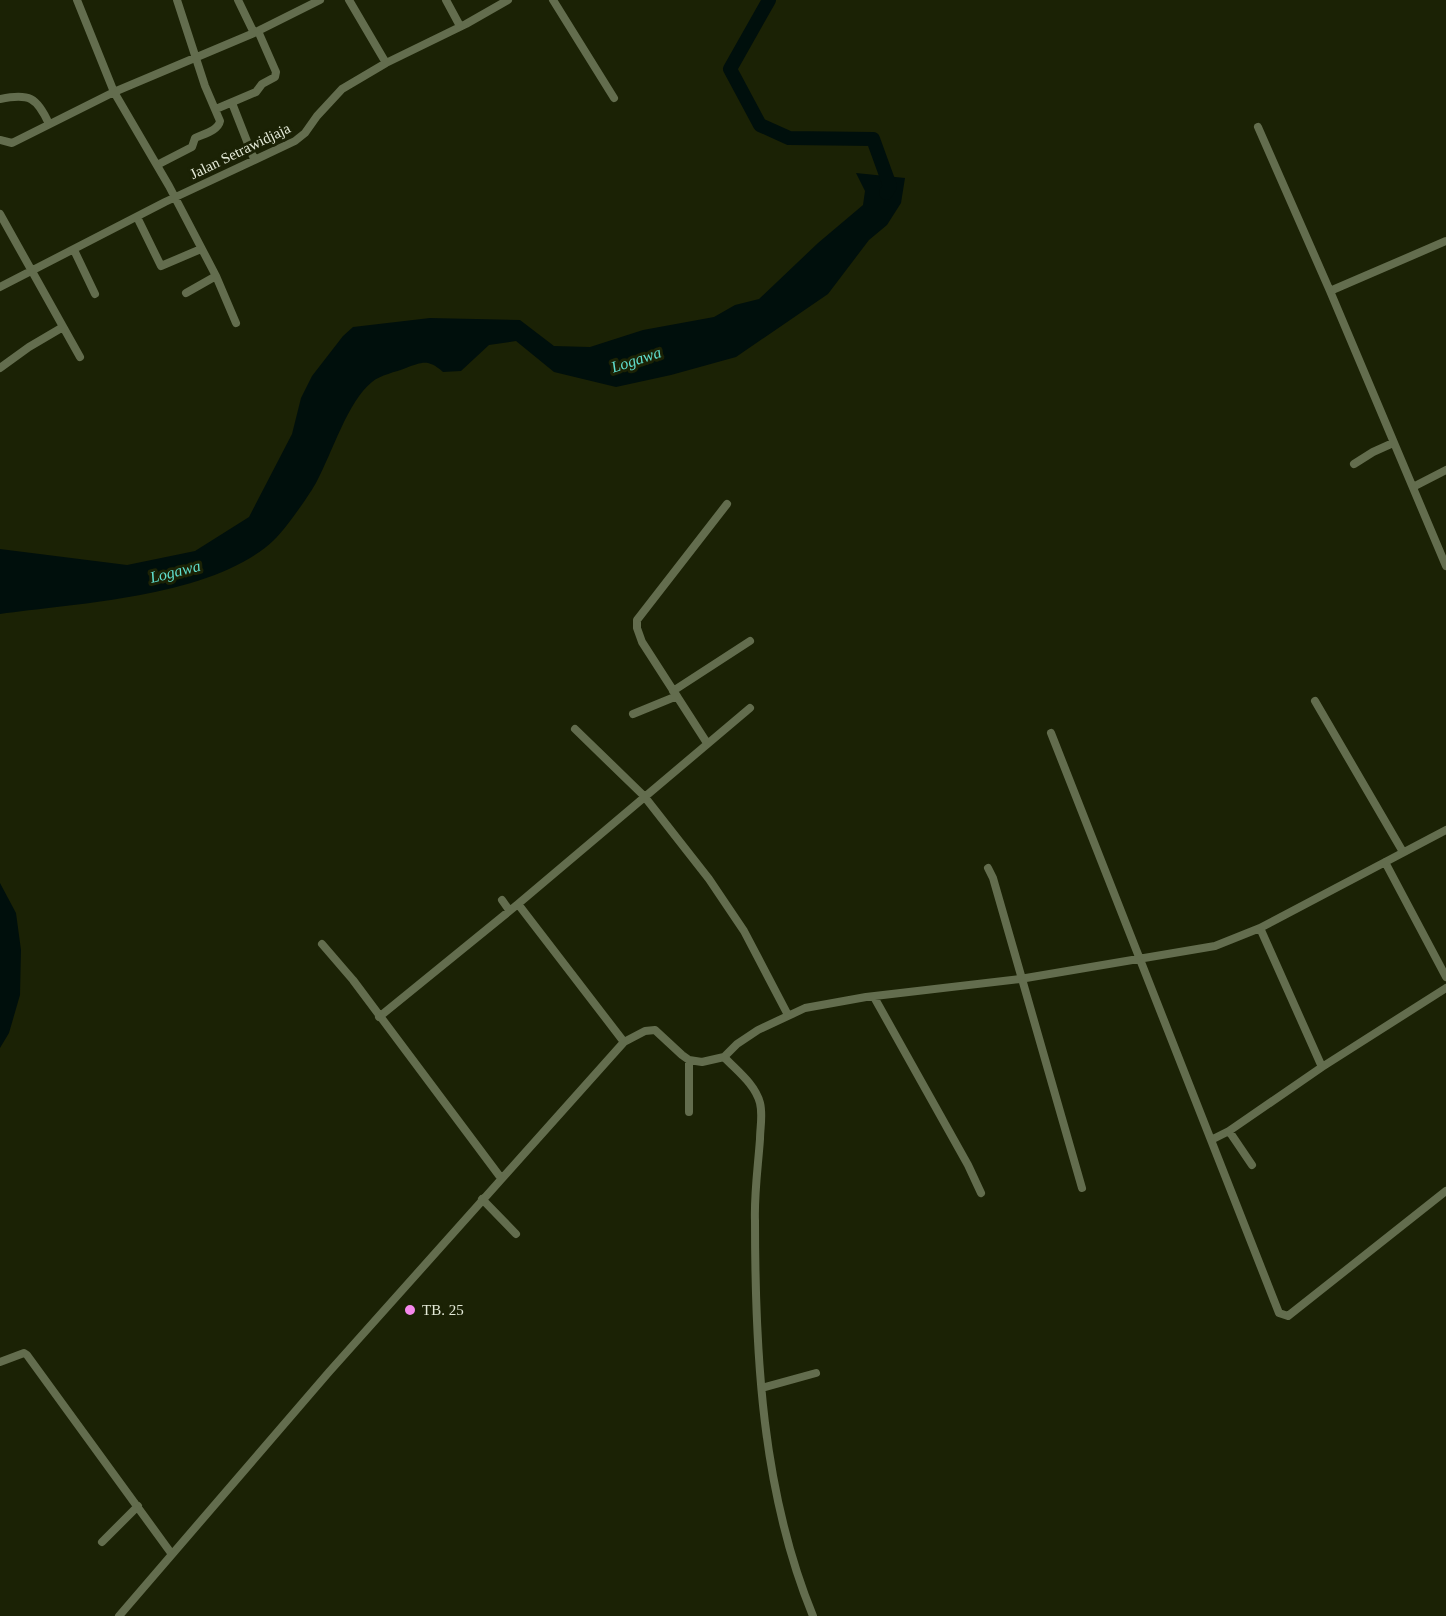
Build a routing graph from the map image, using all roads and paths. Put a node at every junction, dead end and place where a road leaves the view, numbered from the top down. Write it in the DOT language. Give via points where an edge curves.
graph roads {
  1 [pos="77,0"];
  2 [pos="177,0"];
  3 [pos="238,0"];
  4 [pos="320,0"];
  5 [pos="349,0"];
  6 [pos="446,0"];
  7 [pos="508,0"];
  8 [pos="553,0"];
  9 [pos="460,26"];
  10 [pos="256,32"];
  11 [pos="195,58"];
  12 [pos="386,63"];
  13 [pos="114,92"];
  14 [pos="614,98"];
  15 [pos="0,99"];
  16 [pos="232,103"];
  17 [pos="216,109"];
  18 [pos="50,124"];
  19 [pos="1258,128"];
  20 [pos="0,140"];
  21 [pos="254,159"];
  22 [pos="157,165"];
  23 [pos="175,198"];
  24 [pos="0,214"];
  25 [pos="137,217"];
  26 [pos="1446,241"];
  27 [pos="74,249"];
  28 [pos="201,249"];
  29 [pos="32,272"];
  30 [pos="216,276"];
  31 [pos="0,287"];
  32 [pos="1330,291"];
  33 [pos="186,293"];
  34 [pos="95,294"];
  35 [pos="236,323"];
  36 [pos="63,327"];
  37 [pos="80,357"];
  38 [pos="0,368"];
  39 [pos="1393,443"];
  40 [pos="1354,464"];
  41 [pos="1446,470"];
  42 [pos="1413,486"];
  43 [pos="727,504"];
  44 [pos="1446,566"];
  45 [pos="750,642"];
  46 [pos="675,693"];
  47 [pos="1315,701"];
  48 [pos="750,708"];
  49 [pos="633,714"];
  50 [pos="575,729"];
  51 [pos="1051,733"];
  52 [pos="707,743"];
  53 [pos="644,796"];
  54 [pos="1446,830"];
  55 [pos="1403,852"];
  56 [pos="1385,862"];
  57 [pos="988,868"];
  58 [pos="502,900"];
  59 [pos="518,904"];
  60 [pos="509,910"];
  61 [pos="1260,928"];
  62 [pos="322,944"];
  63 [pos="1141,959"];
  64 [pos="1446,977"];
  65 [pos="1020,979"];
  66 [pos="1446,988"];
  67 [pos="874,996"];
  68 [pos="788,1015"];
  69 [pos="379,1017"];
  70 [pos="624,1042"];
  71 [pos="724,1057"];
  72 [pos="689,1060"];
  73 [pos="1322,1067"];
  74 [pos="688,1112"];
  75 [pos="1229,1131"];
  76 [pos="1211,1140"];
  77 [pos="1252,1165"];
  78 [pos="501,1178"];
  79 [pos="1082,1188"];
  80 [pos="1446,1191"];
  81 [pos="981,1193"];
  82 [pos="482,1199"];
  83 [pos="516,1234"];
  84 [pos="0,1362"];
  85 [pos="816,1373"];
  86 [pos="762,1388"];
  87 [pos="138,1506"];
  88 [pos="102,1542"];
  89 [pos="171,1553"];
  90 [pos="119,1616"];
  91 [pos="813,1616"];
  1 -- 13 [label="street"];
  2 -- 11 [label="street"];
  3 -- 10 [label="street"];
  4 -- 10 [label="street"];
  5 -- 12 [label="street"];
  6 -- 9 [label="street"];
  7 -- 9 [label="street, Jalan Setrawidjaja"];
  8 -- 14 [label="street"];
  9 -- 12 [label="street, Jalan Setrawidjaja"];
  10 -- 11 [label="street"];
  10 -- 16 [label="street" via="276,74 255,92"];
  11 -- 13 [label="street"];
  11 -- 17 [label="street"];
  12 -- 21 [label="street, Jalan Setrawidjaja" via="336,94 295,141"];
  13 -- 18 [label="street"];
  13 -- 22 [label="street"];
  15 -- 18 [label="street" via="26,97 41,107"];
  16 -- 17 [label="street"];
  16 -- 21 [label="street"];
  17 -- 22 [label="street" via="219,126 195,138 192,147"];
  18 -- 20 [label="street" via="12,143"];
  19 -- 32 [label="street"];
  21 -- 23 [label="street, Jalan Setrawidjaja"];
  22 -- 23 [label="street"];
  23 -- 25 [label="street, Jalan Setrawidjaja"];
  23 -- 28 [label="street"];
  24 -- 29 [label="street"];
  25 -- 27 [label="street, Jalan Setrawidjaja"];
  25 -- 28 [label="street" via="161,267"];
  26 -- 32 [label="street"];
  27 -- 29 [label="street, Jalan Setrawidjaja"];
  27 -- 34 [label="street"];
  28 -- 30 [label="street"];
  29 -- 31 [label="street, Jalan Setrawidjaja"];
  29 -- 36 [label="street"];
  30 -- 33 [label="street"];
  30 -- 35 [label="street"];
  32 -- 39 [label="street"];
  36 -- 37 [label="street"];
  36 -- 38 [label="street"];
  39 -- 40 [label="street"];
  39 -- 42 [label="street"];
  41 -- 42 [label="street"];
  42 -- 44 [label="street"];
  43 -- 46 [label="street" via="637,620 642,642"];
  45 -- 46 [label="street"];
  46 -- 49 [label="street"];
  46 -- 52 [label="street"];
  47 -- 55 [label="street"];
  48 -- 52 [label="street"];
  50 -- 53 [label="street"];
  51 -- 63 [label="street"];
  52 -- 53 [label="street"];
  53 -- 59 [label="street"];
  53 -- 68 [label="street" via="744,931"];
  54 -- 55 [label="street"];
  55 -- 56 [label="street"];
  56 -- 61 [label="street"];
  56 -- 64 [label="street"];
  57 -- 65 [label="street"];
  58 -- 60 [label="street"];
  59 -- 60 [label="street"];
  59 -- 70 [label="street"];
  60 -- 69 [label="street"];
  61 -- 63 [label="street" via="1215,946"];
  61 -- 73 [label="street"];
  62 -- 69 [label="street"];
  63 -- 65 [label="street"];
  63 -- 76 [label="street"];
  65 -- 67 [label="street"];
  65 -- 79 [label="street"];
  66 -- 73 [label="street"];
  67 -- 68 [label="street" via="805,1008"];
  67 -- 81 [label="street"];
  68 -- 71 [label="street" via="737,1044"];
  69 -- 78 [label="street"];
  70 -- 72 [label="street" via="655,1030"];
  70 -- 78 [label="street"];
  71 -- 72 [label="street" via="702,1062"];
  71 -- 86 [label="street" via="756,1092 762,1111 754,1218 757,1350"];
  72 -- 74 [label="street"];
  73 -- 75 [label="street"];
  75 -- 76 [label="street"];
  75 -- 77 [label="street"];
  76 -- 80 [label="street" via="1279,1313 1284,1317"];
  78 -- 82 [label="street"];
  82 -- 83 [label="street"];
  82 -- 89 [label="street"];
  84 -- 87 [label="street" via="27,1355"];
  85 -- 86 [label="street"];
  86 -- 91 [label="street" via="773,1476"];
  87 -- 88 [label="street"];
  87 -- 89 [label="street"];
  89 -- 90 [label="street"];
}
